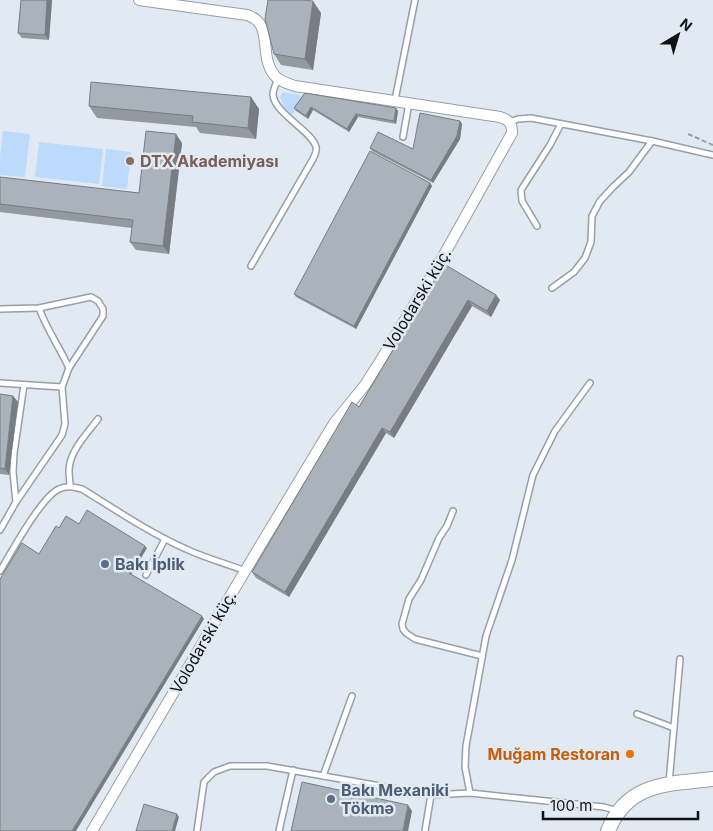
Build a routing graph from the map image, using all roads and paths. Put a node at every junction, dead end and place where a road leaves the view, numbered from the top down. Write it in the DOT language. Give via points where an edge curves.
graph roads {
  1 [pos="139,0"];
  2 [pos="415,0"];
  3 [pos="278,79"];
  4 [pos="395,100"];
  5 [pos="409,102"];
  6 [pos="510,122"];
  7 [pos="561,124"];
  8 [pos="688,134"];
  9 [pos="403,137"];
  10 [pos="652,141"];
  11 [pos="713,145"];
  12 [pos="713,155"];
  13 [pos="537,226"];
  14 [pos="251,266"];
  15 [pos="552,288"];
  16 [pos="39,308"];
  17 [pos="0,309"];
  18 [pos="69,368"];
  19 [pos="0,383"];
  20 [pos="590,383"];
  21 [pos="24,385"];
  22 [pos="62,387"];
  23 [pos="98,419"];
  24 [pos="70,486"];
  25 [pos="16,502"];
  26 [pos="453,511"];
  27 [pos="0,530"];
  28 [pos="165,539"];
  29 [pos="0,571"];
  30 [pos="244,571"];
  31 [pos="146,575"];
  32 [pos="482,656"];
  33 [pos="680,659"];
  34 [pos="352,696"];
  35 [pos="637,714"];
  36 [pos="674,728"];
  37 [pos="293,770"];
  38 [pos="323,776"];
  39 [pos="713,779"];
  40 [pos="669,784"];
  41 [pos="470,794"];
  42 [pos="430,795"];
  43 [pos="619,812"];
  44 [pos="92,831"];
  45 [pos="196,831"];
  46 [pos="279,831"];
  47 [pos="425,831"];
  48 [pos="608,831"];
  1 -- 3 [label="street" via="253,17 262,26 267,63"];
  2 -- 4 [label="lane"];
  3 -- 4 [label="street" via="295,86"];
  3 -- 14 [label="lane" via="273,95 276,104 312,139 316,152"];
  4 -- 5 [label="street"];
  5 -- 6 [label="street" via="500,117"];
  5 -- 9 [label="lane"];
  6 -- 7 [label="lane" via="531,118"];
  6 -- 30 [label="street, Volodarski küç." via="510,138 440,262 369,378 335,422"];
  7 -- 10 [label="lane"];
  7 -- 13 [label="lane" via="521,190 522,201"];
  8 -- 11 [label="path"];
  10 -- 12 [label="lane"];
  10 -- 15 [label="lane" via="629,172 600,201 592,216 591,242 585,258 574,272"];
  16 -- 17 [label="lane"];
  16 -- 18 [label="lane"];
  16 -- 18 [label="lane" via="91,297 98,300 103,309 102,316"];
  18 -- 22 [label="lane"];
  19 -- 21 [label="lane"];
  20 -- 32 [label="lane" via="555,431 533,475 512,560"];
  21 -- 22 [label="lane"];
  21 -- 25 [label="lane" via="13,472"];
  22 -- 25 [label="lane" via="65,424 62,435"];
  23 -- 24 [label="lane" via="71,460"];
  24 -- 28 [label="lane" via="82,489"];
  24 -- 29 [label="lane" via="50,495 40,506"];
  25 -- 27 [label="lane"];
  26 -- 32 [label="lane" via="409,599 402,624 414,639"];
  28 -- 30 [label="lane"];
  28 -- 31 [label="lane"];
  30 -- 44 [label="street, Volodarski küç."];
  32 -- 41 [label="lane" via="466,746 465,767"];
  33 -- 36 [label="lane"];
  34 -- 38 [label="lane"];
  35 -- 36 [label="lane"];
  36 -- 40 [label="lane"];
  37 -- 38 [label="lane"];
  37 -- 45 [label="lane" via="230,766 214,772 204,782"];
  37 -- 46 [label="lane"];
  38 -- 42 [label="lane"];
  39 -- 40 [label="street"];
  40 -- 43 [label="street" via="638,794"];
  41 -- 42 [label="lane"];
  41 -- 43 [label="lane" via="604,807"];
  42 -- 47 [label="lane"];
  43 -- 48 [label="street"];
}
